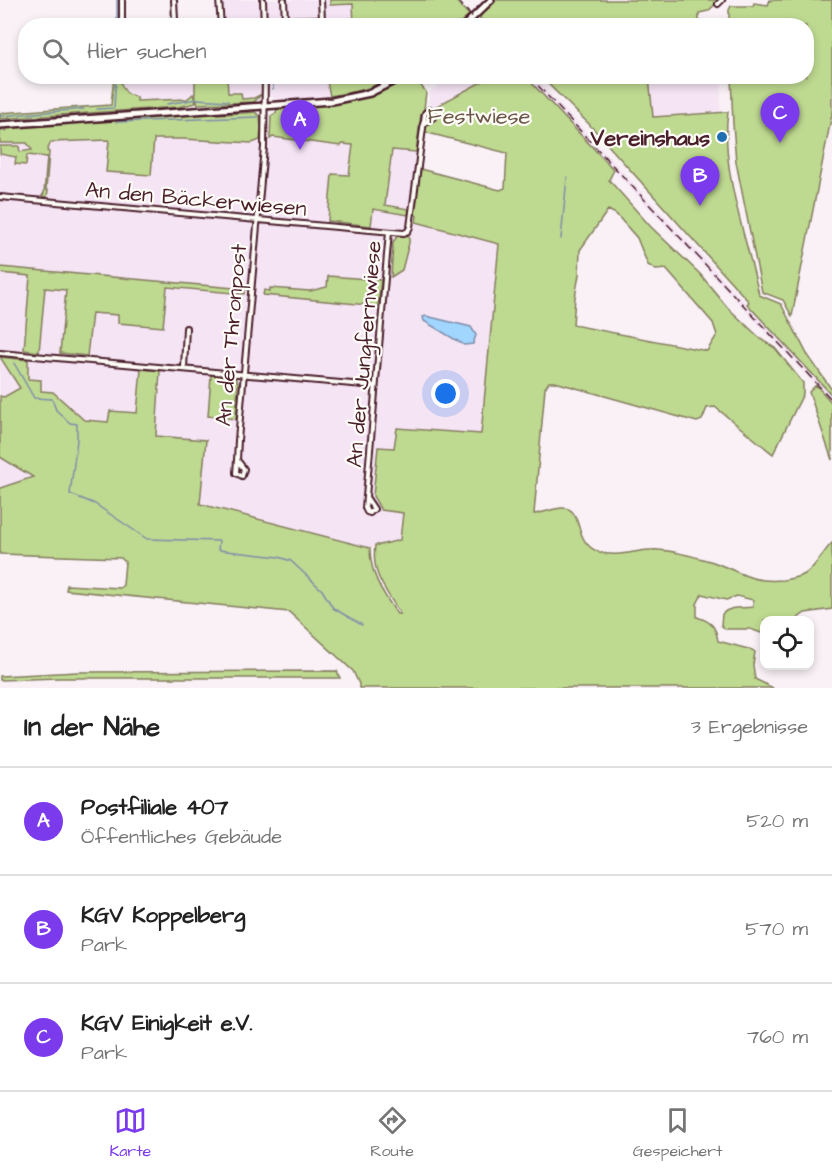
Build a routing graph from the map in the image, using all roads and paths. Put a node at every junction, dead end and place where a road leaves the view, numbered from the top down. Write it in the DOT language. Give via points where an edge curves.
graph roads {
  1 [pos="122,0"];
  2 [pos="174,0"];
  3 [pos="219,0"];
  4 [pos="263,0"];
  5 [pos="284,0"];
  6 [pos="321,0"];
  7 [pos="491,0"];
  8 [pos="722,0"];
  9 [pos="718,4"];
  10 [pos="122,18"];
  11 [pos="174,18"];
  12 [pos="220,18"];
  13 [pos="264,18"];
  14 [pos="285,18"];
  15 [pos="322,18"];
  16 [pos="472,18"];
  17 [pos="265,84"];
  18 [pos="389,84"];
  19 [pos="266,106"];
  20 [pos="423,124"];
  21 [pos="0,125"];
  22 [pos="0,197"];
  23 [pos="257,220"];
  24 [pos="389,232"];
  25 [pos="186,328"];
  26 [pos="0,353"];
  27 [pos="184,368"];
  28 [pos="244,374"];
  29 [pos="375,386"];
  30 [pos="237,460"];
  31 [pos="366,497"];
  1 -- 10 [label="street"];
  2 -- 11 [label="street"];
  3 -- 12 [label="street"];
  4 -- 13 [label="street"];
  5 -- 14 [label="street"];
  6 -- 15 [label="street"];
  7 -- 16 [label="main road"];
  8 -- 9 [label="street"];
  17 -- 19 [label="street, An der Thronpost"];
  18 -- 19 [label="main road" via="332,101"];
  19 -- 21 [label="main road"];
  19 -- 23 [label="street, An der Thronpost"];
  20 -- 24 [label="street, An der Jungfernwiese" via="410,229 404,233"];
  22 -- 23 [label="street, An den Bäckerwiesen"];
  23 -- 24 [label="street, An den Bäckerwiesen"];
  23 -- 28 [label="street, An der Thronpost"];
  24 -- 29 [label="street, An der Jungfernwiese"];
  25 -- 27 [label="street"];
  26 -- 27 [label="street"];
  27 -- 28 [label="street"];
  28 -- 29 [label="street"];
  28 -- 30 [label="street, An der Thronpost"];
  29 -- 31 [label="street, An der Jungfernwiese"];
}
